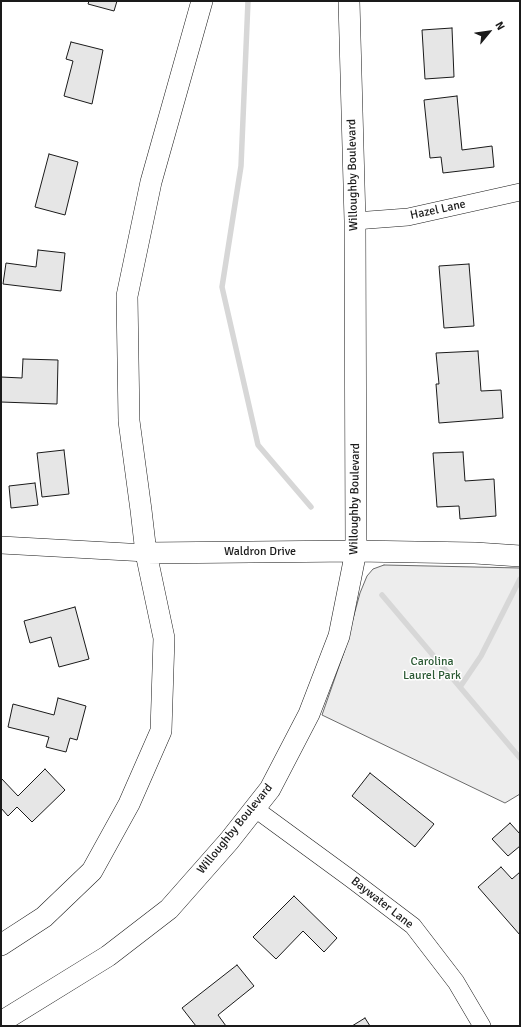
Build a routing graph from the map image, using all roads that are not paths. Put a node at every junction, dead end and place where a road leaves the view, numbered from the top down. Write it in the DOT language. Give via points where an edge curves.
graph roads {
  1 [pos="202,1"];
  2 [pos="350,1"];
  3 [pos="520,192"];
  4 [pos="355,221"];
  5 [pos="1,545"];
  6 [pos="356,551"];
  7 [pos="146,553"];
  8 [pos="520,556"];
  9 [pos="254,808"];
  10 [pos="1,944"];
  11 [pos="1,1022"];
  12 [pos="482,1026"];
  1 -- 7 [label="street" via="151,182 127,296 129,422"];
  2 -- 4 [label="street, Willoughby Boulevard"];
  3 -- 4 [label="street, Hazel Lane" via="408,217"];
  4 -- 6 [label="street, Willoughby Boulevard"];
  5 -- 7 [label="street, Waldron Drive"];
  6 -- 7 [label="street, Waldron Drive"];
  6 -- 8 [label="street, Waldron Drive"];
  6 -- 9 [label="street, Willoughby Boulevard" via="339,636 309,714 270,788"];
  7 -- 10 [label="street" via="164,638 161,731 129,804 92,871 44,917"];
  9 -- 11 [label="street, Willoughby Boulevard" via="229,841 169,909 108,956"];
  9 -- 12 [label="street, Baywater Lane" via="413,926 456,982"];
}
